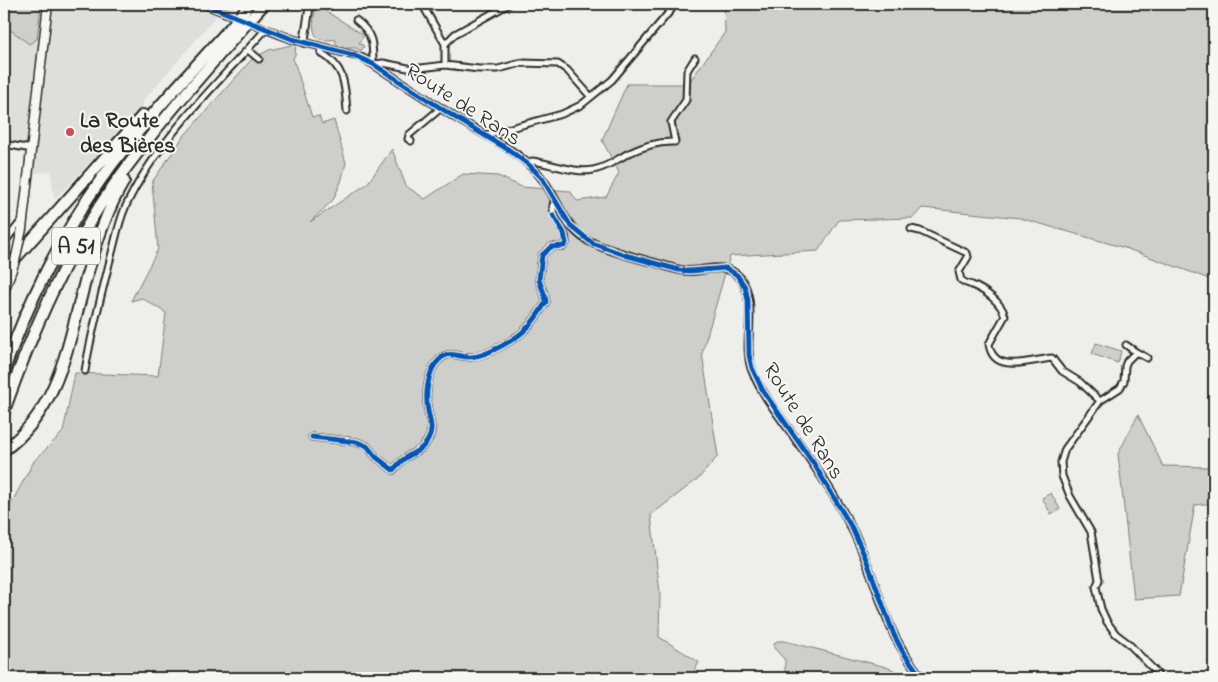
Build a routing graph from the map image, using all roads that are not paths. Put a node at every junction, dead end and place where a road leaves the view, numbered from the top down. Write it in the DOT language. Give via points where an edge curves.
graph roads {
  1 [pos="48,4"];
  2 [pos="204,4"];
  3 [pos="264,4"];
  4 [pos="310,4"];
  5 [pos="422,4"];
  6 [pos="509,4"];
  7 [pos="676,4"];
  8 [pos="250,9"];
  9 [pos="228,14"];
  10 [pos="356,20"];
  11 [pos="255,25"];
  12 [pos="236,28"];
  13 [pos="266,29"];
  14 [pos="304,43"];
  15 [pos="445,44"];
  16 [pos="321,47"];
  17 [pos="248,50"];
  18 [pos="259,58"];
  19 [pos="695,58"];
  20 [pos="373,64"];
  21 [pos="446,64"];
  22 [pos="591,97"];
  23 [pos="181,99"];
  24 [pos="441,108"];
  25 [pos="347,111"];
  26 [pos="485,135"];
  27 [pos="411,141"];
  28 [pos="4,144"];
  29 [pos="32,150"];
  30 [pos="529,165"];
  31 [pos="554,201"];
  32 [pos="24,218"];
  33 [pos="911,230"];
  34 [pos="4,243"];
  35 [pos="4,271"];
  36 [pos="4,292"];
  37 [pos="1126,345"];
  38 [pos="1136,352"];
  39 [pos="1147,358"];
  40 [pos="4,370"];
  41 [pos="85,371"];
  42 [pos="1100,401"];
  43 [pos="4,411"];
  44 [pos="312,437"];
  45 [pos="4,450"];
  46 [pos="922,678"];
  47 [pos="1159,678"];
  1 -- 29 [label="main road"];
  2 -- 9 [label="street"];
  3 -- 8 [label="highway, A 51"];
  4 -- 14 [label="street"];
  5 -- 15 [label="street"];
  6 -- 15 [label="street" via="455,34"];
  7 -- 22 [label="street" via="612,80"];
  8 -- 12 [label="highway, A 51, bridge"];
  10 -- 20 [label="street" via="369,33"];
  11 -- 13 [label="street, Route de Rans"];
  12 -- 23 [label="highway, A 51"];
  12 -- 35 [label="highway" via="162,95"];
  12 -- 40 [label="highway, A 51" via="149,118 85,203 36,293"];
  13 -- 14 [label="street, Route de Rans"];
  13 -- 17 [label="street"];
  14 -- 16 [label="street, Route de Rans"];
  15 -- 21 [label="street"];
  16 -- 20 [label="street, Route de Rans"];
  16 -- 25 [label="street" via="321,53 340,69"];
  17 -- 18 [label="street"];
  17 -- 41 [label="street" via="157,154 124,210"];
  19 -- 30 [label="street" via="687,71 686,100 672,122 675,142 662,141 644,147 592,170 540,162"];
  20 -- 21 [label="street" via="414,69"];
  20 -- 24 [label="street, Route de Rans"];
  21 -- 22 [label="street" via="479,69 498,69 521,63 558,64"];
  22 -- 26 [label="street" via="562,114"];
  23 -- 43 [label="highway, A 51" via="114,185 71,254 38,320"];
  23 -- 45 [label="highway" via="129,173 113,202 95,248 69,344 50,397 32,424"];
  24 -- 26 [label="street, Route de Rans"];
  24 -- 27 [label="street" via="409,135"];
  26 -- 30 [label="street, Route de Rans"];
  28 -- 29 [label="street"];
  29 -- 32 [label="main road"];
  30 -- 31 [label="street, Route de Rans" via="542,178"];
  31 -- 44 [label="street" via="553,214 566,243 551,247 542,255 539,280 546,302 527,328 494,350 468,357 452,354 438,360 431,372 427,396 431,433 422,449 405,458 393,470 367,446"];
  31 -- 46 [label="street, Route de Rans" via="574,230 592,244 678,270 726,268 742,280 748,300 752,368 763,391 814,464 852,528 894,635"];
  32 -- 34 [label="street"];
  32 -- 36 [label="main road, bridge" via="15,261"];
  33 -- 42 [label="street" via="967,253 959,272 961,280 998,302 1005,316 988,344 995,358 1008,363 1052,358 1062,371 1080,382"];
  37 -- 38 [label="street"];
  38 -- 39 [label="street"];
  38 -- 42 [label="street" via="1127,361 1120,388"];
  42 -- 47 [label="street" via="1065,449 1061,462 1062,476 1076,509 1091,532 1098,580 1096,587 1107,622"];
}
